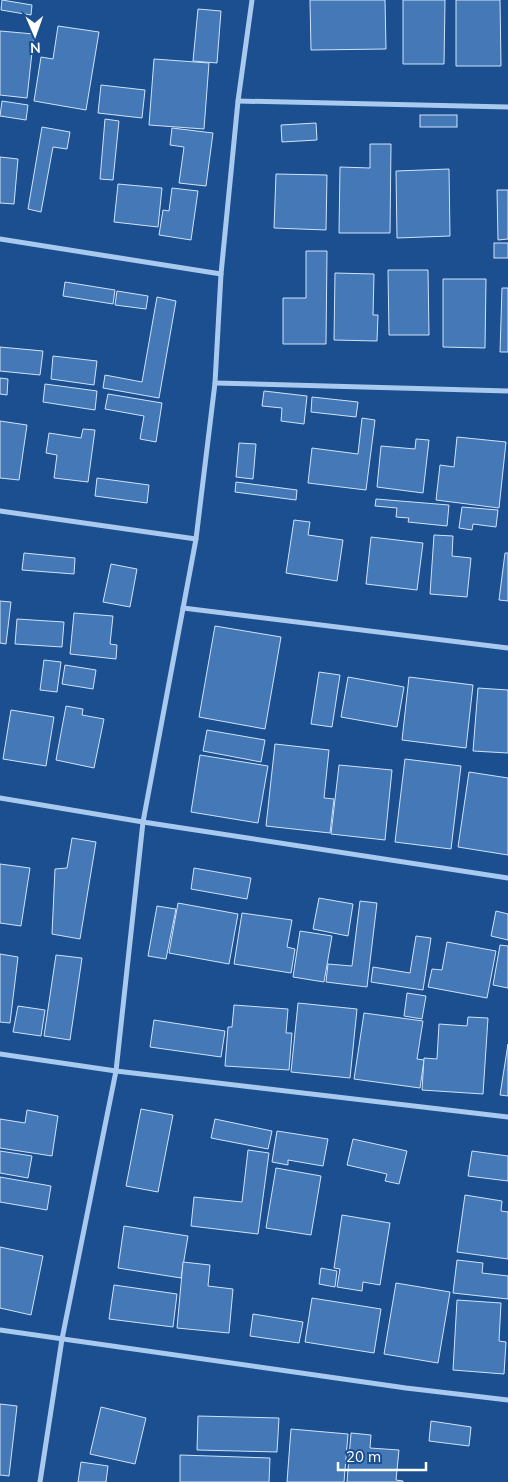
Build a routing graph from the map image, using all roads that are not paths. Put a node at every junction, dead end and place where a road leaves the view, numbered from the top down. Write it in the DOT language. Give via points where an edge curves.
graph roads {
  1 [pos="252,0"];
  2 [pos="238,101"];
  3 [pos="508,107"];
  4 [pos="0,239"];
  5 [pos="221,274"];
  6 [pos="215,383"];
  7 [pos="508,391"];
  8 [pos="0,511"];
  9 [pos="196,539"];
  10 [pos="183,608"];
  11 [pos="508,648"];
  12 [pos="0,798"];
  13 [pos="143,822"];
  14 [pos="508,878"];
  15 [pos="0,1054"];
  16 [pos="116,1071"];
  17 [pos="508,1117"];
  18 [pos="0,1330"];
  19 [pos="62,1339"];
  20 [pos="508,1400"];
  21 [pos="40,1482"];
  1 -- 2 [label="street"];
  2 -- 3 [label="street"];
  2 -- 5 [label="street"];
  4 -- 5 [label="street"];
  5 -- 6 [label="street"];
  6 -- 7 [label="street"];
  6 -- 9 [label="street"];
  8 -- 9 [label="street"];
  9 -- 10 [label="street"];
  10 -- 11 [label="street"];
  10 -- 13 [label="street"];
  12 -- 13 [label="street"];
  13 -- 14 [label="street"];
  13 -- 16 [label="street"];
  15 -- 16 [label="street"];
  16 -- 17 [label="street"];
  16 -- 19 [label="street"];
  18 -- 19 [label="street"];
  19 -- 20 [label="street"];
  19 -- 21 [label="street"];
}
